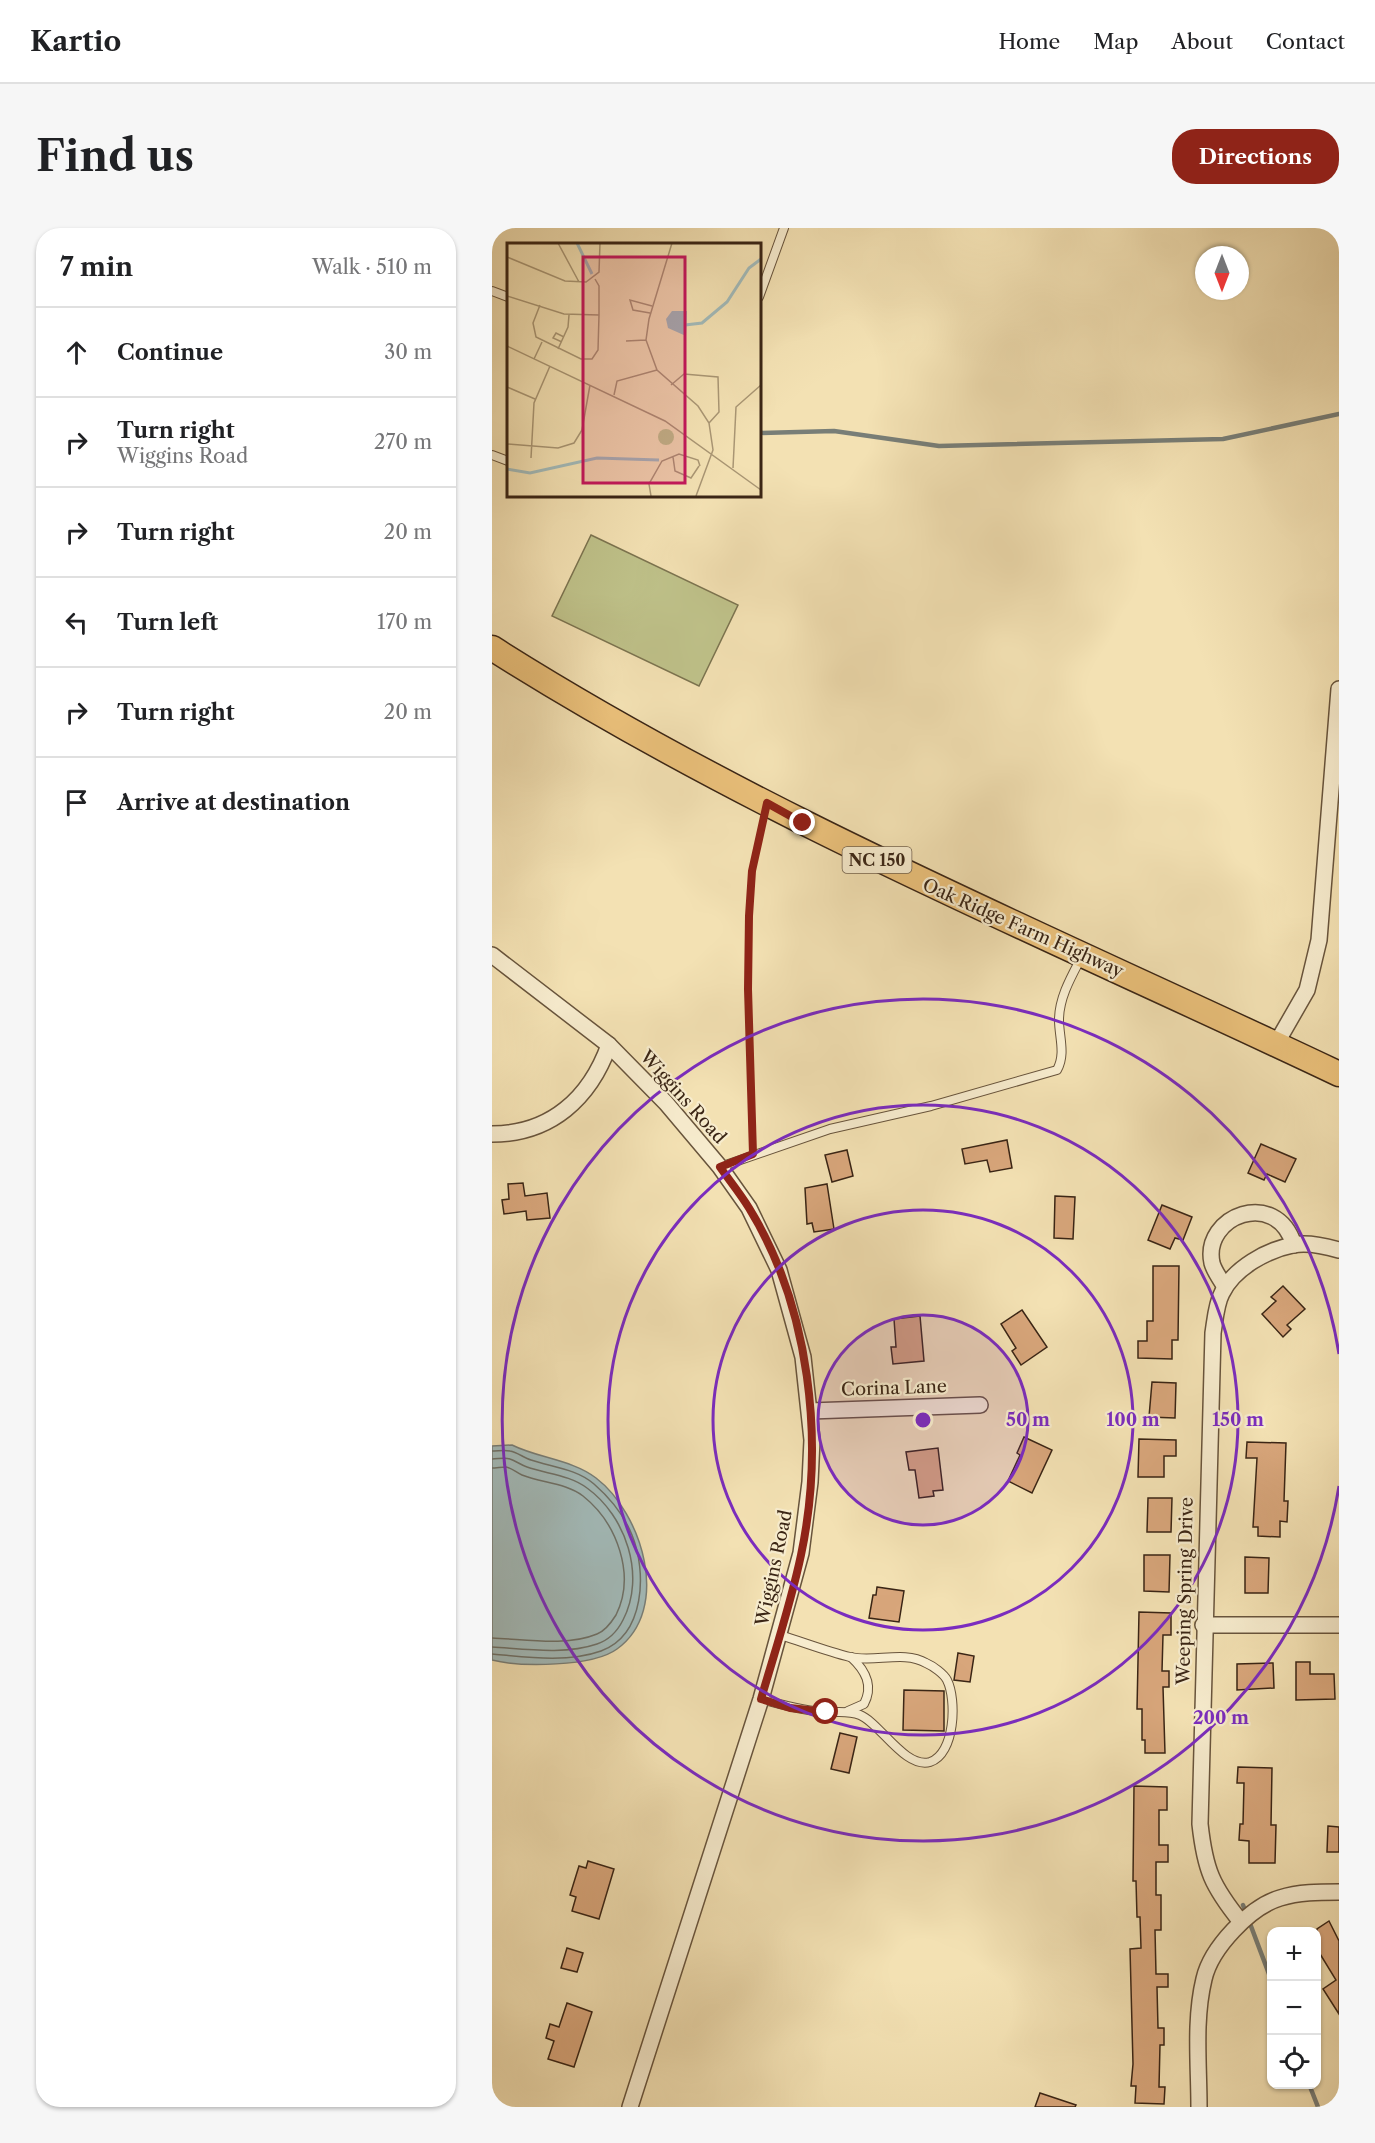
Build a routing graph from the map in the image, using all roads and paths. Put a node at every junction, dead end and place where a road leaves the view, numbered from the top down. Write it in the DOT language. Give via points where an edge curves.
graph roads {
  1 [pos="784,228"];
  2 [pos="492,291"];
  3 [pos="760,294"];
  4 [pos="507,297"];
  5 [pos="492,455"];
  6 [pos="507,461"];
  7 [pos="492,648"];
  8 [pos="1339,689"];
  9 [pos="767,803"];
  10 [pos="492,955"];
  11 [pos="1082,955"];
  12 [pos="1276,1044"];
  13 [pos="609,1045"];
  14 [pos="1339,1074"];
  15 [pos="492,1134"];
  16 [pos="753,1154"];
  17 [pos="720,1167"];
  18 [pos="1294,1245"];
  19 [pos="1339,1250"];
  20 [pos="1226,1287"];
  21 [pos="980,1405"];
  22 [pos="810,1411"];
  23 [pos="1203,1624"];
  24 [pos="1339,1624"];
  25 [pos="780,1635"];
  26 [pos="850,1657"];
  27 [pos="761,1699"];
  28 [pos="846,1711"];
  29 [pos="1339,1892"];
  30 [pos="1241,1922"];
  31 [pos="630,2107"];
  32 [pos="1199,2107"];
  1 -- 3 [label="lane"];
  2 -- 4 [label="lane"];
  5 -- 6 [label="lane"];
  7 -- 9 [label="main road, Oak Ridge Farm Highway / NC 150" via="656,746"];
  8 -- 12 [label="street" via="1319,940 1307,990"];
  9 -- 11 [label="main road, Oak Ridge Farm Highway / NC 150" via="932,887"];
  9 -- 16 [label="path" via="752,871 749,916"];
  10 -- 13 [label="street, Wiggins Road"];
  11 -- 12 [label="main road, Oak Ridge Farm Highway / NC 150"];
  11 -- 16 [label="lane" via="1065,988 1059,1018 1062,1061 1057,1070 931,1107 830,1129"];
  12 -- 14 [label="main road, Oak Ridge Farm Highway / NC 150"];
  13 -- 15 [label="street" via="600,1070 576,1103 547,1122"];
  13 -- 17 [label="street, Wiggins Road" via="666,1103"];
  16 -- 17 [label="lane"];
  17 -- 22 [label="street, Wiggins Road" via="749,1208 779,1270 798,1330"];
  18 -- 19 [label="street, Weeping Spring Drive"];
  18 -- 20 [label="street, Weeping Spring Drive" via="1262,1255"];
  18 -- 20 [label="street" via="1290,1231 1272,1215 1241,1215 1224,1225 1211,1254 1213,1266"];
  20 -- 23 [label="street, Weeping Spring Drive" via="1221,1293 1212,1333"];
  21 -- 22 [label="street, Corina Lane"];
  22 -- 25 [label="street, Wiggins Road" via="806,1524"];
  23 -- 24 [label="street"];
  23 -- 30 [label="street, Weeping Spring Drive" via="1200,1824 1204,1861 1221,1897"];
  25 -- 26 [label="lane"];
  25 -- 27 [label="street, Wiggins Road"];
  26 -- 28 [label="lane" via="865,1671 868,1690 864,1704"];
  26 -- 28 [label="lane" via="872,1660 901,1656 925,1661 946,1677 953,1696 949,1744 942,1756 928,1762 918,1761 894,1746 861,1716"];
  27 -- 28 [label="lane" via="790,1708"];
  27 -- 31 [label="street, Wiggins Road"];
  29 -- 30 [label="street" via="1278,1898"];
  30 -- 32 [label="street" via="1217,1950 1204,1977"];
}
